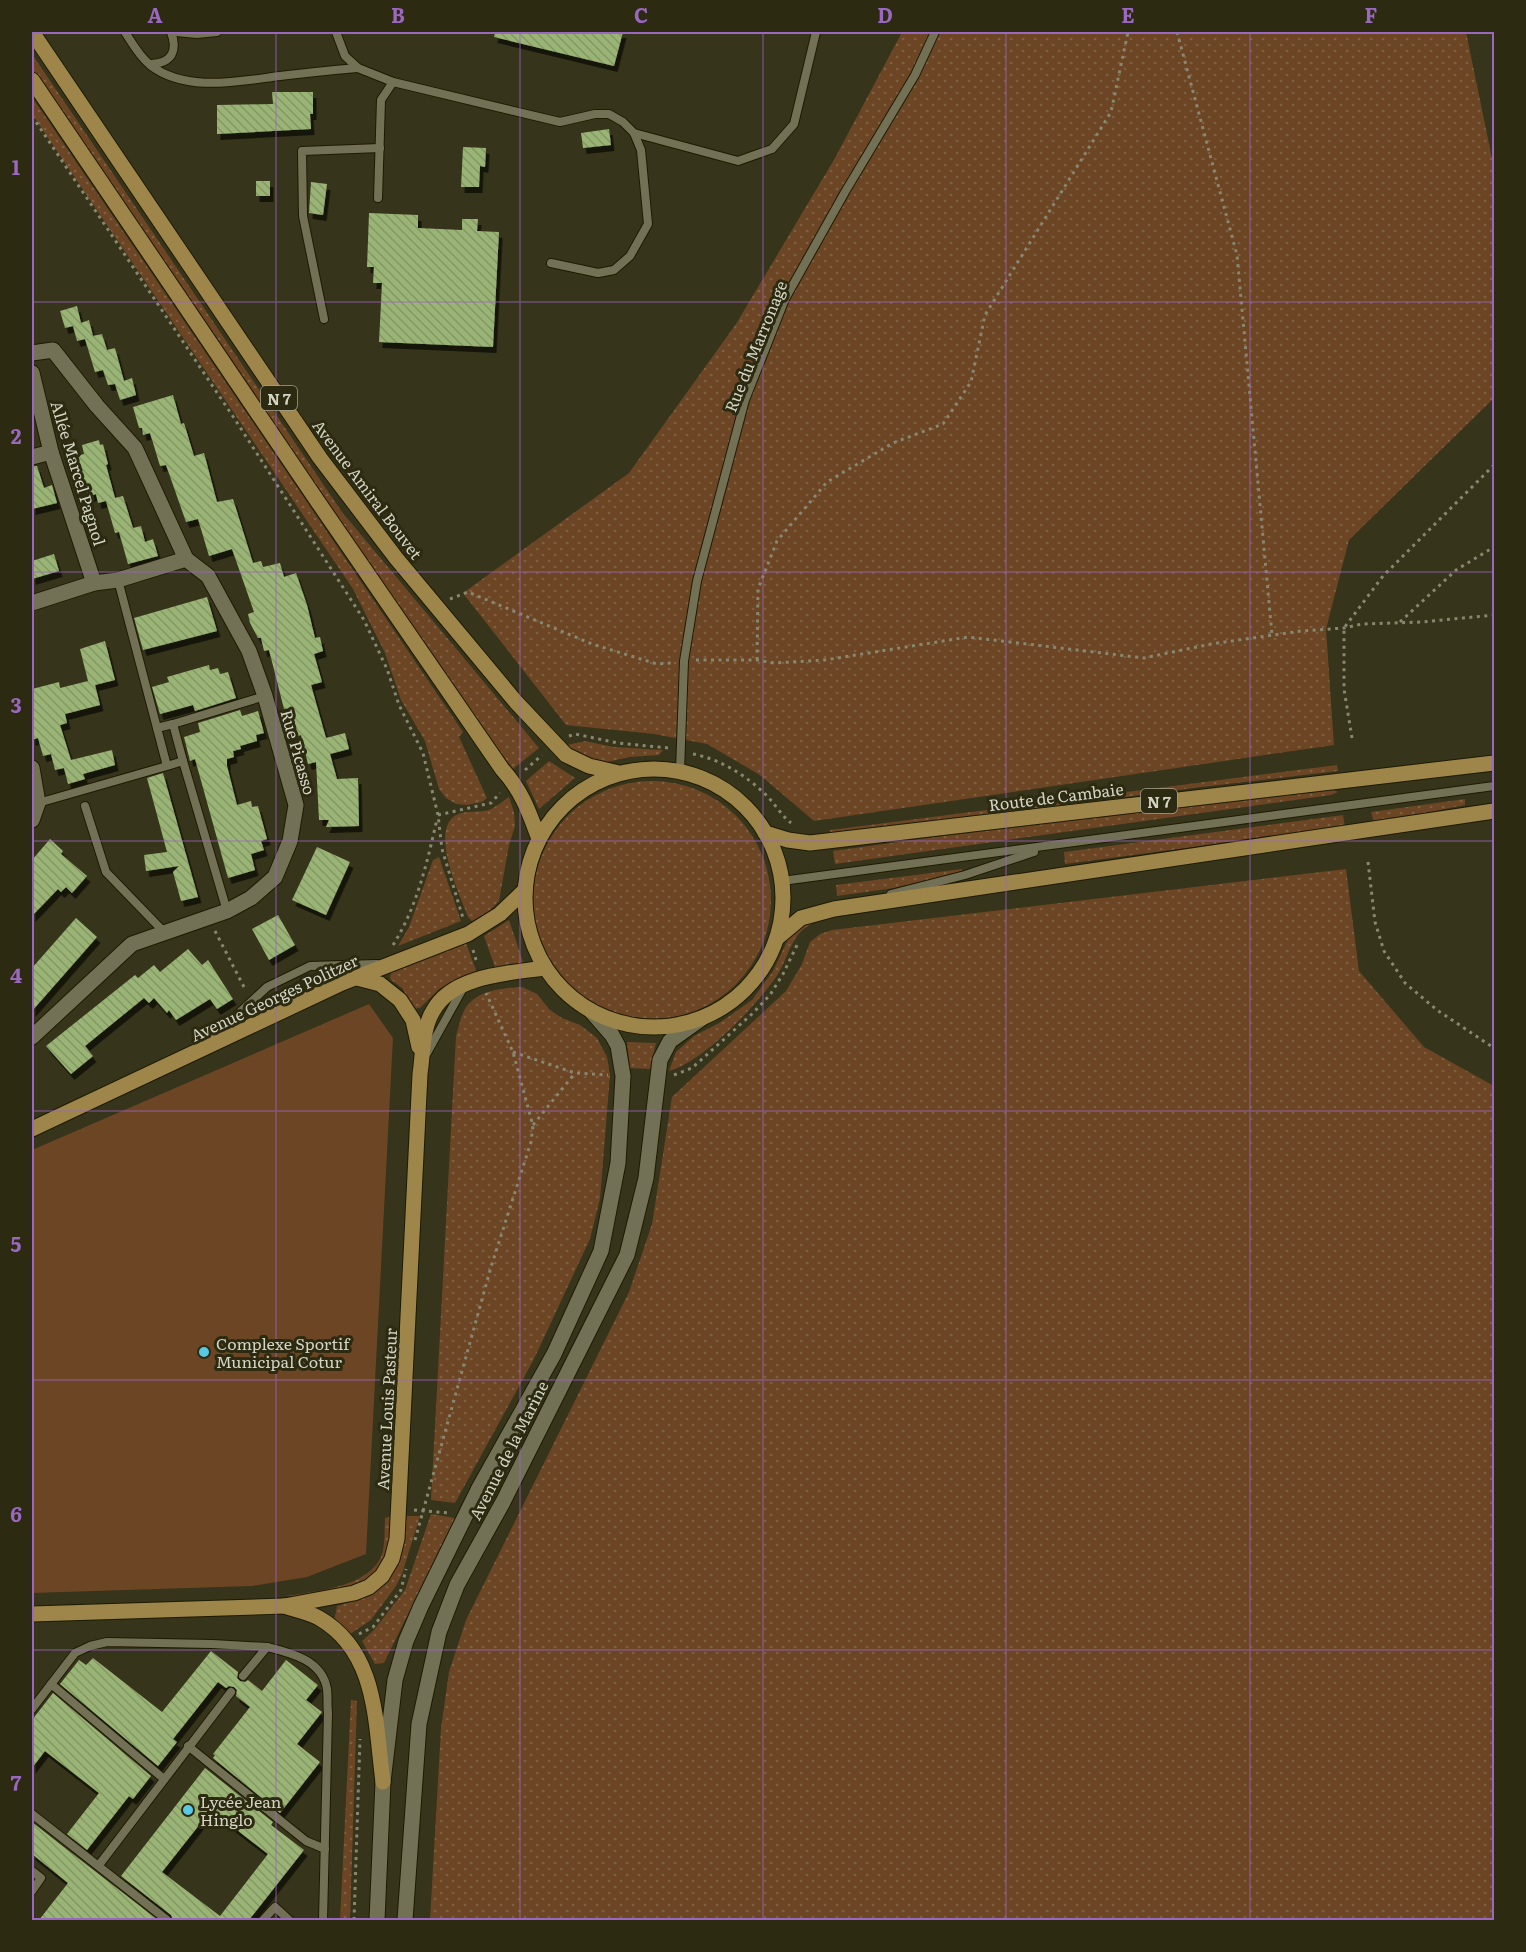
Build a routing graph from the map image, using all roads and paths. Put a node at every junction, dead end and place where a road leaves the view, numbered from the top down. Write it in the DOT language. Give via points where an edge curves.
graph roads {
  1 [pos="32,32"];
  2 [pos="125,32"];
  3 [pos="173,32"];
  4 [pos="217,32"];
  5 [pos="336,32"];
  6 [pos="816,32"];
  7 [pos="935,32"];
  8 [pos="1128,32"];
  9 [pos="1177,32"];
  10 [pos="149,64"];
  11 [pos="358,68"];
  12 [pos="32,80"];
  13 [pos="393,81"];
  14 [pos="32,116"];
  15 [pos="634,133"];
  16 [pos="380,148"];
  17 [pos="378,198"];
  18 [pos="551,263"];
  19 [pos="324,320"];
  20 [pos="32,353"];
  21 [pos="32,373"];
  22 [pos="51,452"];
  23 [pos="32,457"];
  24 [pos="1494,465"];
  25 [pos="1494,548"];
  26 [pos="186,559"];
  27 [pos="118,580"];
  28 [pos="94,583"];
  29 [pos="446,601"];
  30 [pos="32,603"];
  31 [pos="1494,615"];
  32 [pos="1399,624"];
  33 [pos="1344,628"];
  34 [pos="1272,635"];
  35 [pos="757,660"];
  36 [pos="684,662"];
  37 [pos="264,696"];
  38 [pos="173,724"];
  39 [pos="157,728"];
  40 [pos="1352,738"];
  41 [pos="555,743"];
  42 [pos="667,748"];
  43 [pos="708,757"];
  44 [pos="183,761"];
  45 [pos="1494,763"];
  46 [pos="167,766"];
  47 [pos="32,768"];
  48 [pos="680,771"];
  49 [pos="619,773"];
  50 [pos="513,781"];
  51 [pos="1494,786"];
  52 [pos="38,803"];
  53 [pos="86,806"];
  54 [pos="1494,811"];
  55 [pos="438,815"];
  56 [pos="32,820"];
  57 [pos="794,826"];
  58 [pos="765,833"];
  59 [pos="539,839"];
  60 [pos="1053,846"];
  61 [pos="1368,862"];
  62 [pos="782,881"];
  63 [pos="525,890"];
  64 [pos="834,909"];
  65 [pos="227,911"];
  66 [pos="207,918"];
  67 [pos="165,933"];
  68 [pos="468,934"];
  69 [pos="802,935"];
  70 [pos="777,938"];
  71 [pos="393,963"];
  72 [pos="545,968"];
  73 [pos="357,978"];
  74 [pos="481,978"];
  75 [pos="252,1001"];
  76 [pos="591,1011"];
  77 [pos="701,1019"];
  78 [pos="32,1037"];
  79 [pos="1494,1048"];
  80 [pos="198,1052"];
  81 [pos="513,1052"];
  82 [pos="422,1062"];
  83 [pos="575,1073"];
  84 [pos="610,1075"];
  85 [pos="669,1077"];
  86 [pos="533,1126"];
  87 [pos="32,1129"];
  88 [pos="399,1510"];
  89 [pos="423,1510"];
  90 [pos="465,1516"];
  91 [pos="413,1544"];
  92 [pos="407,1567"];
  93 [pos="284,1606"];
  94 [pos="32,1614"];
  95 [pos="356,1636"];
  96 [pos="267,1647"];
  97 [pos="243,1676"];
  98 [pos="51,1684"];
  99 [pos="231,1692"];
  100 [pos="32,1709"];
  101 [pos="361,1729"];
  102 [pos="188,1746"];
  103 [pos="164,1779"];
  104 [pos="383,1782"];
  105 [pos="32,1814"];
  106 [pos="325,1849"];
  107 [pos="99,1865"];
  108 [pos="32,1871"];
  109 [pos="32,1890"];
  110 [pos="166,1920"];
  111 [pos="263,1920"];
  112 [pos="289,1920"];
  113 [pos="324,1920"];
  114 [pos="354,1920"];
  115 [pos="377,1920"];
  116 [pos="405,1920"];
  1 -- 41 [label="main road, Avenue Amiral Bouvet / N 7" via="320,458 396,558"];
  2 -- 10 [label="lane"];
  3 -- 4 [label="lane"];
  3 -- 10 [label="lane" via="171,56 163,63"];
  5 -- 11 [label="lane" via="345,56"];
  6 -- 15 [label="lane" via="794,124 772,148 738,161"];
  7 -- 36 [label="lane, Rue du Marronage" via="915,75 781,309 745,400 697,581"];
  8 -- 35 [label="path" via="1111,112 985,315 971,382 949,416 943,424 893,443 827,482 777,541 758,589"];
  9 -- 34 [label="path" via="1237,255"];
  10 -- 11 [label="lane" via="186,80 219,83"];
  11 -- 13 [label="lane"];
  12 -- 50 [label="main road, N 7" via="330,521"];
  13 -- 15 [label="lane" via="560,122 609,114"];
  13 -- 16 [label="lane" via="381,100"];
  14 -- 55 [label="path" via="364,620 423,753"];
  15 -- 18 [label="lane" via="641,150 648,224 630,256 614,270 598,273"];
  16 -- 17 [label="lane"];
  16 -- 19 [label="lane" via="302,151 303,216"];
  20 -- 26 [label="main road, Allée Marcel Pagnol" via="53,350 135,448"];
  21 -- 22 [label="main road, Allée Marcel Pagnol"];
  22 -- 23 [label="main road"];
  22 -- 28 [label="main road, Allée Marcel Pagnol"];
  24 -- 33 [label="path" via="1383,576"];
  25 -- 32 [label="path" via="1456,570"];
  26 -- 27 [label="main road"];
  26 -- 37 [label="main road, Rue Picasso" via="208,576 249,651"];
  27 -- 28 [label="main road"];
  27 -- 39 [label="lane"];
  28 -- 30 [label="main road"];
  29 -- 36 [label="path" via="468,592 592,644 657,664"];
  31 -- 32 [label="path"];
  32 -- 33 [label="path"];
  33 -- 34 [label="path"];
  33 -- 40 [label="path" via="1344,688"];
  34 -- 35 [label="path" via="1144,658 968,637 825,660"];
  35 -- 36 [label="path"];
  36 -- 48 [label="lane, Rue du Marronage"];
  37 -- 38 [label="lane"];
  37 -- 65 [label="main road, Rue Picasso" via="296,805 295,814 290,841 275,877 251,898"];
  38 -- 39 [label="lane"];
  38 -- 44 [label="lane"];
  39 -- 46 [label="lane"];
  41 -- 42 [label="path" via="575,734"];
  41 -- 49 [label="main road, Avenue Amiral Bouvet / N 7" via="566,755 589,766"];
  41 -- 50 [label="path"];
  43 -- 57 [label="path" via="737,772 766,795"];
  44 -- 46 [label="lane"];
  44 -- 65 [label="lane"];
  45 -- 58 [label="main road, Route de Cambaie / N 7" via="810,843"];
  46 -- 52 [label="lane"];
  47 -- 52 [label="main road"];
  48 -- 49 [label="main road" via="649,769"];
  48 -- 58 [label="main road" via="714,783 743,805"];
  49 -- 59 [label="main road" via="580,791 550,821"];
  50 -- 55 [label="path" via="491,803"];
  50 -- 59 [label="main road, N 7"];
  51 -- 60 [label="lane"];
  52 -- 56 [label="main road"];
  53 -- 67 [label="lane" via="106,872"];
  54 -- 64 [label="main road"];
  55 -- 68 [label="path" via="442,849"];
  58 -- 62 [label="main road"];
  59 -- 63 [label="main road" via="529,864"];
  60 -- 62 [label="lane"];
  60 -- 64 [label="lane" via="965,875"];
  61 -- 79 [label="path" via="1375,922 1384,951 1400,975 1437,1010"];
  62 -- 70 [label="main road"];
  63 -- 68 [label="main road, Avenue Georges Politzer" via="500,914"];
  63 -- 72 [label="main road" via="526,918"];
  64 -- 70 [label="main road" via="801,918"];
  65 -- 66 [label="main road, Rue Picasso"];
  66 -- 67 [label="main road, Rue Picasso"];
  66 -- 75 [label="path"];
  67 -- 78 [label="main road, Rue Picasso" via="132,944"];
  68 -- 71 [label="main road, Avenue Georges Politzer"];
  68 -- 74 [label="path"];
  69 -- 85 [label="path" via="770,995 693,1068"];
  70 -- 77 [label="main road" via="760,972 734,1000"];
  71 -- 73 [label="main road, Avenue Georges Politzer"];
  71 -- 75 [label="lane" via="310,966 267,987"];
  72 -- 74 [label="main road, Avenue Louis Pasteur"];
  72 -- 76 [label="main road" via="566,992"];
  73 -- 80 [label="main road, Avenue Georges Politzer"];
  73 -- 82 [label="main road" via="380,984 400,1000 413,1020"];
  74 -- 81 [label="path"];
  74 -- 82 [label="main road, Avenue Louis Pasteur" via="440,1000 426,1030"];
  75 -- 80 [label="lane"];
  76 -- 77 [label="main road" via="626,1025 664,1027"];
  76 -- 90 [label="main road, Avenue de la Marine" via="618,1046 623,1076 618,1163 601,1251 554,1354"];
  77 -- 116 [label="main road, Avenue de la Marine" via="670,1041 660,1060 646,1178 627,1255 458,1585 439,1632 419,1724"];
  80 -- 87 [label="main road, Avenue Georges Politzer"];
  81 -- 83 [label="path"];
  81 -- 86 [label="path"];
  82 -- 88 [label="main road, Avenue Louis Pasteur"];
  83 -- 84 [label="path"];
  83 -- 86 [label="path"];
  86 -- 89 [label="path"];
  88 -- 89 [label="path"];
  88 -- 93 [label="main road, Avenue Louis Pasteur" via="392,1559 382,1576 369,1587"];
  89 -- 90 [label="path"];
  89 -- 91 [label="path"];
  90 -- 104 [label="main road, Avenue de la Marine" via="406,1641 395,1680"];
  92 -- 95 [label="path" via="394,1600 373,1627"];
  93 -- 94 [label="main road, Avenue Louis Pasteur"];
  93 -- 104 [label="main road" via="318,1618 348,1642 363,1666 372,1695"];
  96 -- 97 [label="lane"];
  96 -- 98 [label="lane" via="107,1642 75,1653"];
  96 -- 106 [label="lane" via="312,1663 327,1687"];
  98 -- 100 [label="lane"];
  98 -- 103 [label="lane"];
  99 -- 102 [label="lane"];
  101 -- 114 [label="path"];
  102 -- 103 [label="lane"];
  102 -- 106 [label="lane" via="306,1841"];
  103 -- 107 [label="lane"];
  104 -- 115 [label="main road, Avenue de la Marine"];
  105 -- 107 [label="lane"];
  106 -- 113 [label="lane"];
  107 -- 110 [label="lane"];
  108 -- 109 [label="lane" via="41,1878"];
  111 -- 112 [label="lane" via="275,1907"];
}
